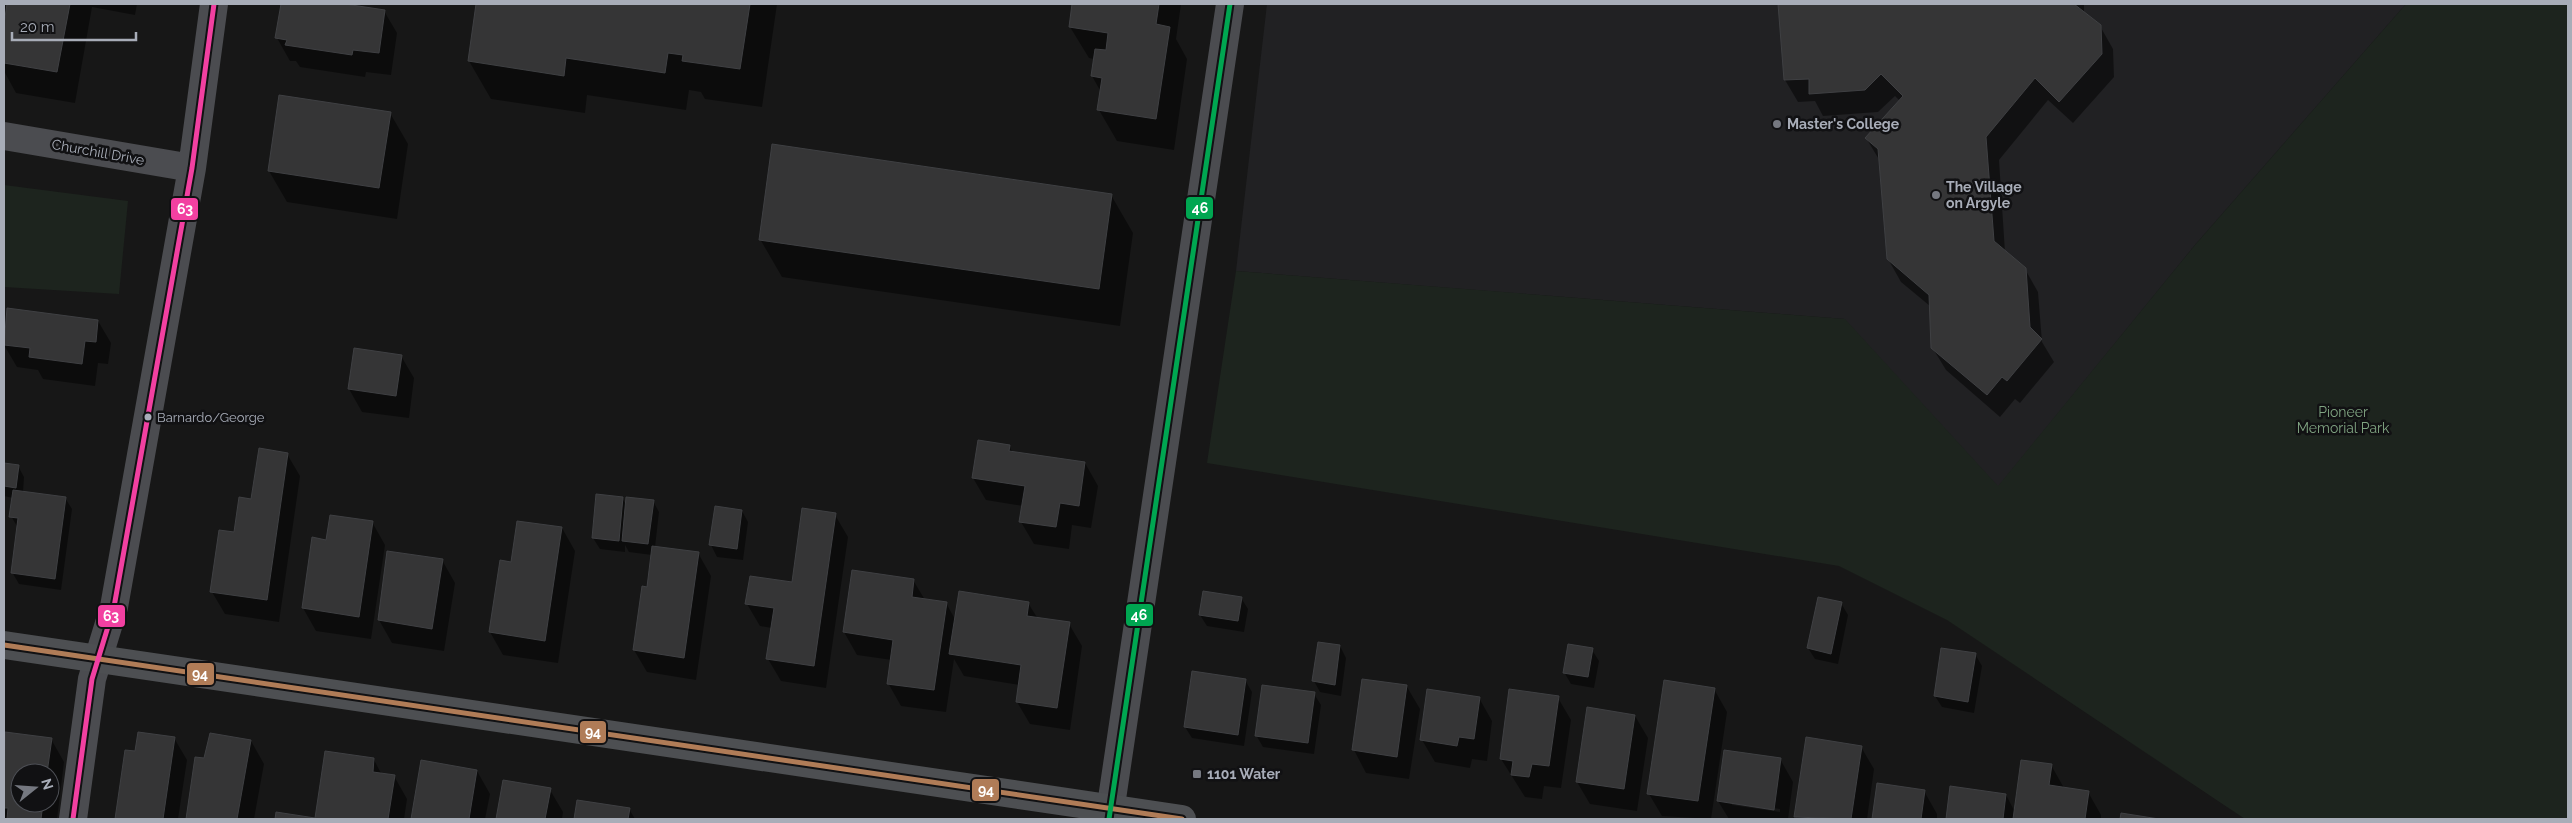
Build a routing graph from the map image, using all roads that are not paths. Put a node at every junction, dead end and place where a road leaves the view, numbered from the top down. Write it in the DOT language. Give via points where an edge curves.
graph roads {
  1 [pos="214,4"];
  2 [pos="1230,4"];
  3 [pos="4,136"];
  4 [pos="192,168"];
  5 [pos="4,645"];
  6 [pos="97,658"];
  7 [pos="1110,814"];
  8 [pos="73,819"];
  9 [pos="1182,819"];
  1 -- 4 [label="street"];
  2 -- 7 [label="street"];
  3 -- 4 [label="street, Churchill Drive"];
  4 -- 6 [label="street" via="114,607"];
  5 -- 6 [label="main road"];
  6 -- 7 [label="main road"];
  6 -- 8 [label="street"];
  7 -- 9 [label="main road"];
}
